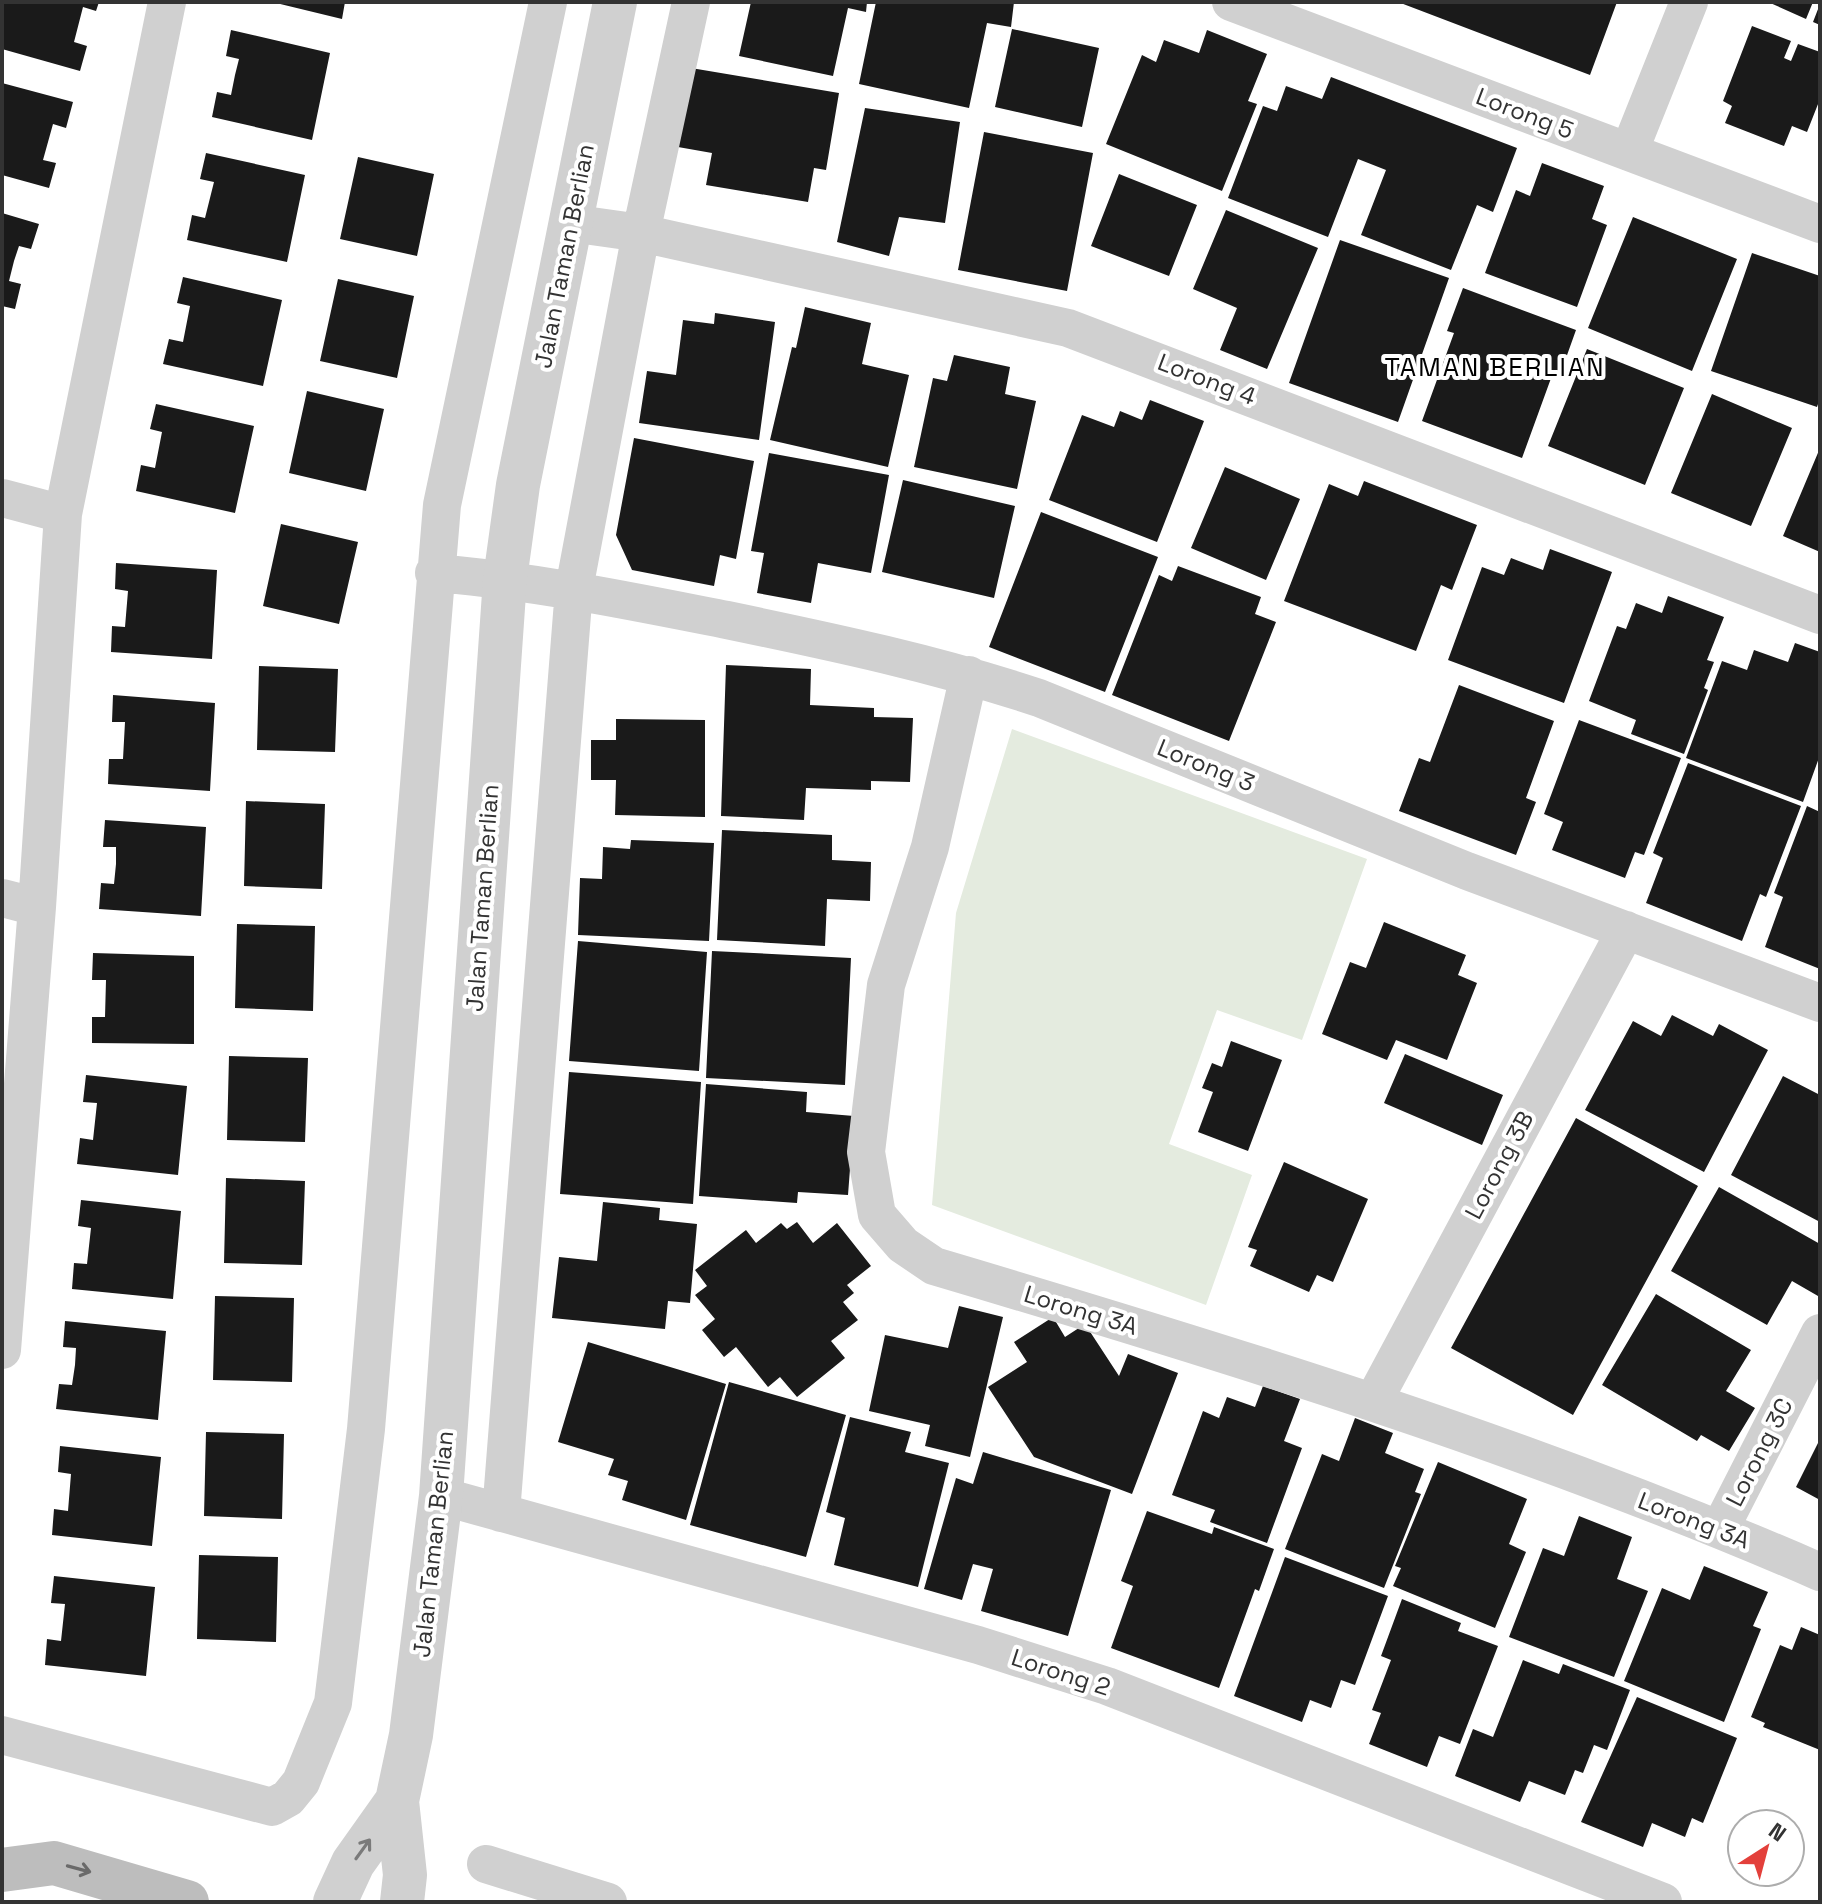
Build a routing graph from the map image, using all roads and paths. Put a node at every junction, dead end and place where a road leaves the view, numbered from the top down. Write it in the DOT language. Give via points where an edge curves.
graph roads {
  1 [pos="167,2"];
  2 [pos="548,2"];
  3 [pos="615,2"];
  4 [pos="691,2"];
  5 [pos="1231,2"];
  6 [pos="1689,2"];
  7 [pos="1629,152"];
  8 [pos="570,223"];
  9 [pos="1820,224"];
  10 [pos="641,233"];
  11 [pos="2,498"];
  12 [pos="63,514"];
  13 [pos="434,573"];
  14 [pos="505,579"];
  15 [pos="574,589"];
  16 [pos="1820,615"];
  17 [pos="969,675"];
  18 [pos="20,902"];
  19 [pos="1626,930"];
  20 [pos="1820,1003"];
  21 [pos="5,1298"];
  22 [pos="1820,1333"];
  23 [pos="2,1350"];
  24 [pos="1374,1400"];
  25 [pos="441,1496"];
  26 [pos="501,1513"];
  27 [pos="1720,1529"];
  28 [pos="1820,1572"];
  29 [pos="2,1735"];
  30 [pos="397,1801"];
  31 [pos="486,1864"];
  32 [pos="2,1870"];
  33 [pos="2,1882"];
  34 [pos="30,1902"];
  35 [pos="187,1902"];
  36 [pos="335,1902"];
  37 [pos="402,1902"];
  38 [pos="608,1902"];
  39 [pos="1663,1902"];
  1 -- 12 [label="street"];
  2 -- 13 [label="street" via="442,505"];
  3 -- 8 [label="street, Jalan Taman Berlian"];
  4 -- 10 [label="street"];
  5 -- 7 [label="street, Lorong 5"];
  6 -- 7 [label="street"];
  7 -- 9 [label="street, Lorong 5"];
  8 -- 10 [label="street, Lorong 4"];
  8 -- 14 [label="street, Jalan Taman Berlian" via="518,485"];
  10 -- 15 [label="street"];
  10 -- 16 [label="street, Lorong 4" via="1068,328"];
  11 -- 12 [label="street"];
  12 -- 18 [label="street"];
  13 -- 14 [label="street, Lorong 3"];
  13 -- 29 [label="street" via="366,1429 333,1703 315,1752 301,1782 272,1807"];
  14 -- 15 [label="street, Lorong 3"];
  14 -- 25 [label="street, Jalan Taman Berlian"];
  15 -- 17 [label="street, Lorong 3" via="902,656"];
  15 -- 26 [label="street"];
  17 -- 19 [label="street, Lorong 3"];
  17 -- 24 [label="street, Lorong 3A" via="930,847 886,985 866,1152 877,1215 903,1245 934,1266"];
  18 -- 21 [label="street"];
  19 -- 20 [label="street, Lorong 3"];
  19 -- 24 [label="street, Lorong 3B"];
  21 -- 23 [label="street"];
  22 -- 27 [label="street, Lorong 3C"];
  24 -- 27 [label="street, Lorong 3A"];
  25 -- 26 [label="street, Lorong 2"];
  25 -- 30 [label="street, Jalan Taman Berlian" via="411,1735"];
  26 -- 39 [label="street, Lorong 2" via="978,1645 1107,1686"];
  27 -- 28 [label="street, Lorong 3A"];
  36 -- 30 [label="street, one-way" via="353,1863"];
  30 -- 37 [label="street" via="405,1875"];
  31 -- 38 [label="street"];
  32 -- 35 [label="main road, one-way" via="54,1863"];
  33 -- 34 [label="main road"];
}
